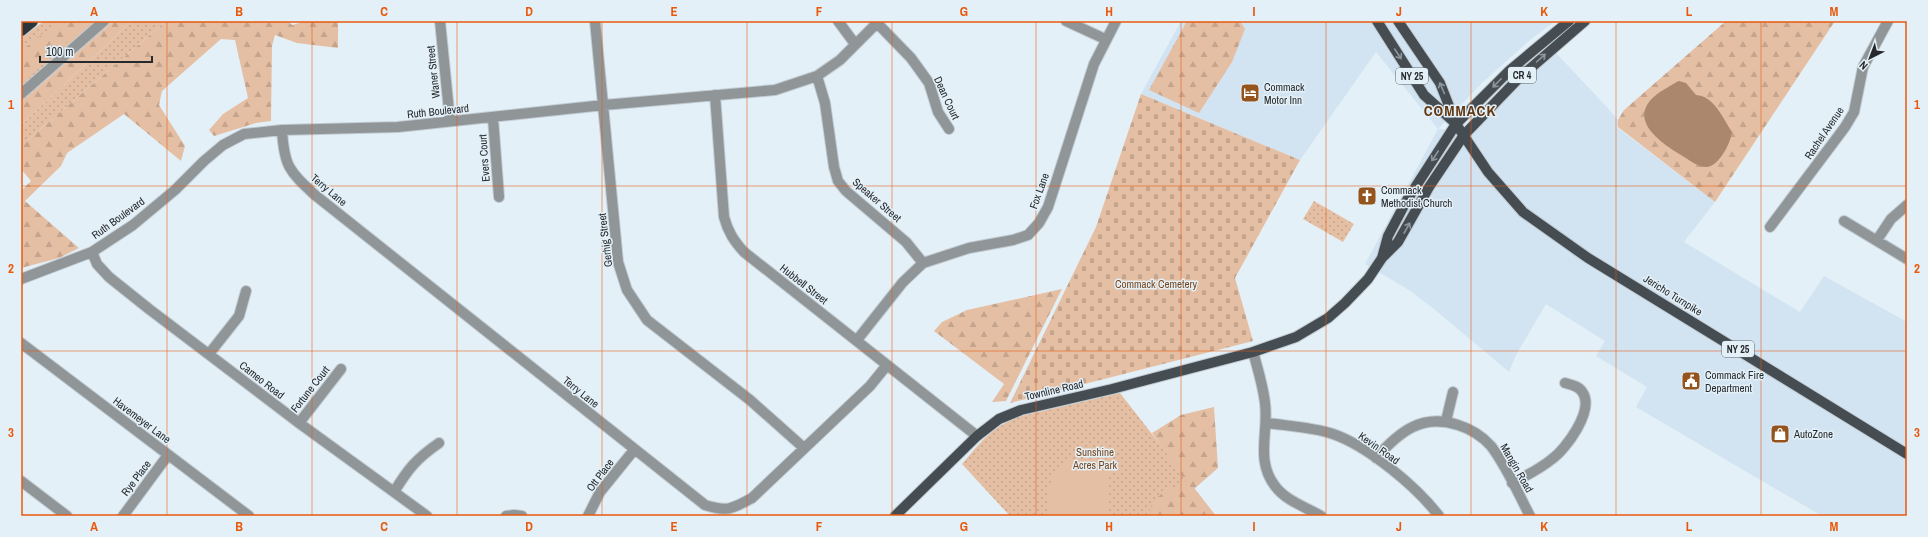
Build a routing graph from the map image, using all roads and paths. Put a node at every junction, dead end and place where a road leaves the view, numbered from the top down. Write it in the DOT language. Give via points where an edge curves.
graph roads {
  1 [pos="32,21"];
  2 [pos="104,21"];
  3 [pos="440,21"];
  4 [pos="596,21"];
  5 [pos="838,21"];
  6 [pos="1066,21"];
  7 [pos="1116,21"];
  8 [pos="1377,21"];
  9 [pos="1398,21"];
  10 [pos="1569,21"];
  11 [pos="1585,21"];
  12 [pos="1888,21"];
  13 [pos="878,22"];
  14 [pos="21,30"];
  15 [pos="1105,39"];
  16 [pos="855,44"];
  17 [pos="817,76"];
  18 [pos="21,94"];
  19 [pos="715,95"];
  20 [pos="604,106"];
  21 [pos="493,118"];
  22 [pos="450,121"];
  23 [pos="1456,124"];
  24 [pos="948,129"];
  25 [pos="282,130"];
  26 [pos="1464,135"];
  27 [pos="499,197"];
  28 [pos="1907,205"];
  29 [pos="1844,221"];
  30 [pos="1770,227"];
  31 [pos="1877,240"];
  32 [pos="92,252"];
  33 [pos="1382,258"];
  34 [pos="1907,259"];
  35 [pos="924,263"];
  36 [pos="21,279"];
  37 [pos="246,291"];
  38 [pos="856,340"];
  39 [pos="21,343"];
  40 [pos="1253,352"];
  41 [pos="209,354"];
  42 [pos="887,365"];
  43 [pos="341,369"];
  44 [pos="1565,383"];
  45 [pos="1453,392"];
  46 [pos="1446,421"];
  47 [pos="1267,423"];
  48 [pos="299,424"];
  49 [pos="977,436"];
  50 [pos="439,443"];
  51 [pos="804,448"];
  52 [pos="634,450"];
  53 [pos="1907,454"];
  54 [pos="168,455"];
  55 [pos="1376,458"];
  56 [pos="21,481"];
  57 [pos="1512,483"];
  58 [pos="394,492"];
  59 [pos="67,516"];
  60 [pos="123,516"];
  61 [pos="249,516"];
  62 [pos="427,516"];
  63 [pos="506,516"];
  64 [pos="522,516"];
  65 [pos="588,516"];
  66 [pos="895,516"];
  67 [pos="1321,516"];
  68 [pos="1439,516"];
  69 [pos="1530,516"];
  1 -- 14 [label="highway"];
  2 -- 18 [label="street"];
  3 -- 22 [label="street, Waner Street"];
  4 -- 20 [label="street, Gerhig Street"];
  5 -- 16 [label="street"];
  6 -- 15 [label="street"];
  7 -- 15 [label="street, Fox Lane"];
  8 -- 23 [label="main road, Jericho Turnpike / NY 25, one-way" via="1424,95"];
  23 -- 9 [label="main road, Jericho Turnpike / NY 25, one-way" via="1440,83"];
  10 -- 23 [label="main road, CR 4, one-way" via="1510,70"];
  26 -- 11 [label="main road, CR 4, one-way" via="1518,79"];
  12 -- 30 [label="street, Rachel Avenue" via="1863,67 1854,112"];
  13 -- 16 [label="street, Ruth Boulevard"];
  13 -- 24 [label="street, Dean Court" via="911,58 929,83 938,112"];
  15 -- 35 [label="street, Fox Lane" via="1081,101 1048,207 1039,223 1028,235 969,248"];
  16 -- 17 [label="street, Ruth Boulevard" via="840,60"];
  17 -- 19 [label="street, Ruth Boulevard" via="775,90"];
  17 -- 35 [label="street, Speaker Street" via="825,103 838,181 846,191 906,242"];
  19 -- 20 [label="street, Ruth Boulevard"];
  19 -- 38 [label="street, Hubbell Street" via="727,229 744,252"];
  20 -- 21 [label="street, Ruth Boulevard"];
  20 -- 51 [label="street, Gerhig Street" via="618,262 627,290 647,320 750,400"];
  21 -- 22 [label="street, Ruth Boulevard"];
  21 -- 27 [label="street, Evers Court"];
  22 -- 25 [label="street, Ruth Boulevard" via="398,127"];
  23 -- 26 [label="main road, Jericho Turnpike / NY 25"];
  23 -- 33 [label="main road, CR 4, one-way" via="1388,236"];
  25 -- 32 [label="street, Ruth Boulevard" via="244,134 223,145 133,225"];
  25 -- 52 [label="street, Terry Lane" via="287,166 295,177"];
  33 -- 26 [label="main road, CR 4, one-way" via="1398,242 1429,187"];
  26 -- 53 [label="main road, Jericho Turnpike / NY 25" via="1488,172 1517,206 1542,227 1588,258"];
  28 -- 31 [label="street" via="1891,219"];
  29 -- 31 [label="street"];
  31 -- 34 [label="street"];
  32 -- 36 [label="street, Ruth Boulevard"];
  32 -- 41 [label="street, Cameo Road" via="97,264 109,277"];
  33 -- 40 [label="main road, CR 4" via="1368,279 1328,318 1296,337"];
  35 -- 38 [label="street, Fox Lane" via="903,282"];
  37 -- 41 [label="street" via="240,316"];
  38 -- 42 [label="street, Hubbell Street"];
  39 -- 54 [label="street, Havemeyer Lane"];
  40 -- 47 [label="street"];
  40 -- 49 [label="main road, Townline Road / CR 4" via="1022,410 999,419"];
  41 -- 48 [label="street, Cameo Road"];
  42 -- 49 [label="street, Hubbell Street"];
  42 -- 51 [label="street, Terry Lane" via="870,386"];
  43 -- 48 [label="street, Fortune Court"];
  44 -- 57 [label="street" via="1576,386 1584,394 1583,415 1573,436 1552,459"];
  45 -- 46 [label="street"];
  46 -- 55 [label="street, Mangin Road" via="1413,426 1399,434"];
  46 -- 57 [label="street, Mangin Road" via="1468,428 1481,436 1501,461"];
  47 -- 55 [label="street, Kevin Road" via="1332,434 1354,443"];
  47 -- 67 [label="street" via="1263,450 1268,474 1276,487 1289,499"];
  48 -- 58 [label="street, Cameo Road"];
  49 -- 66 [label="main road, Townline Road / CR 4"];
  50 -- 58 [label="street" via="407,470"];
  51 -- 52 [label="street, Terry Lane" via="752,498 735,508 721,510 705,505"];
  52 -- 65 [label="street, Ott Place" via="600,492"];
  54 -- 60 [label="street, Rye Place"];
  54 -- 61 [label="street, Havemeyer Lane"];
  55 -- 68 [label="street, Kevin Road" via="1420,495"];
  56 -- 59 [label="street"];
  57 -- 69 [label="street, Mangin Road"];
  58 -- 62 [label="street, Cameo Road"];
  63 -- 64 [label="street"];
}
